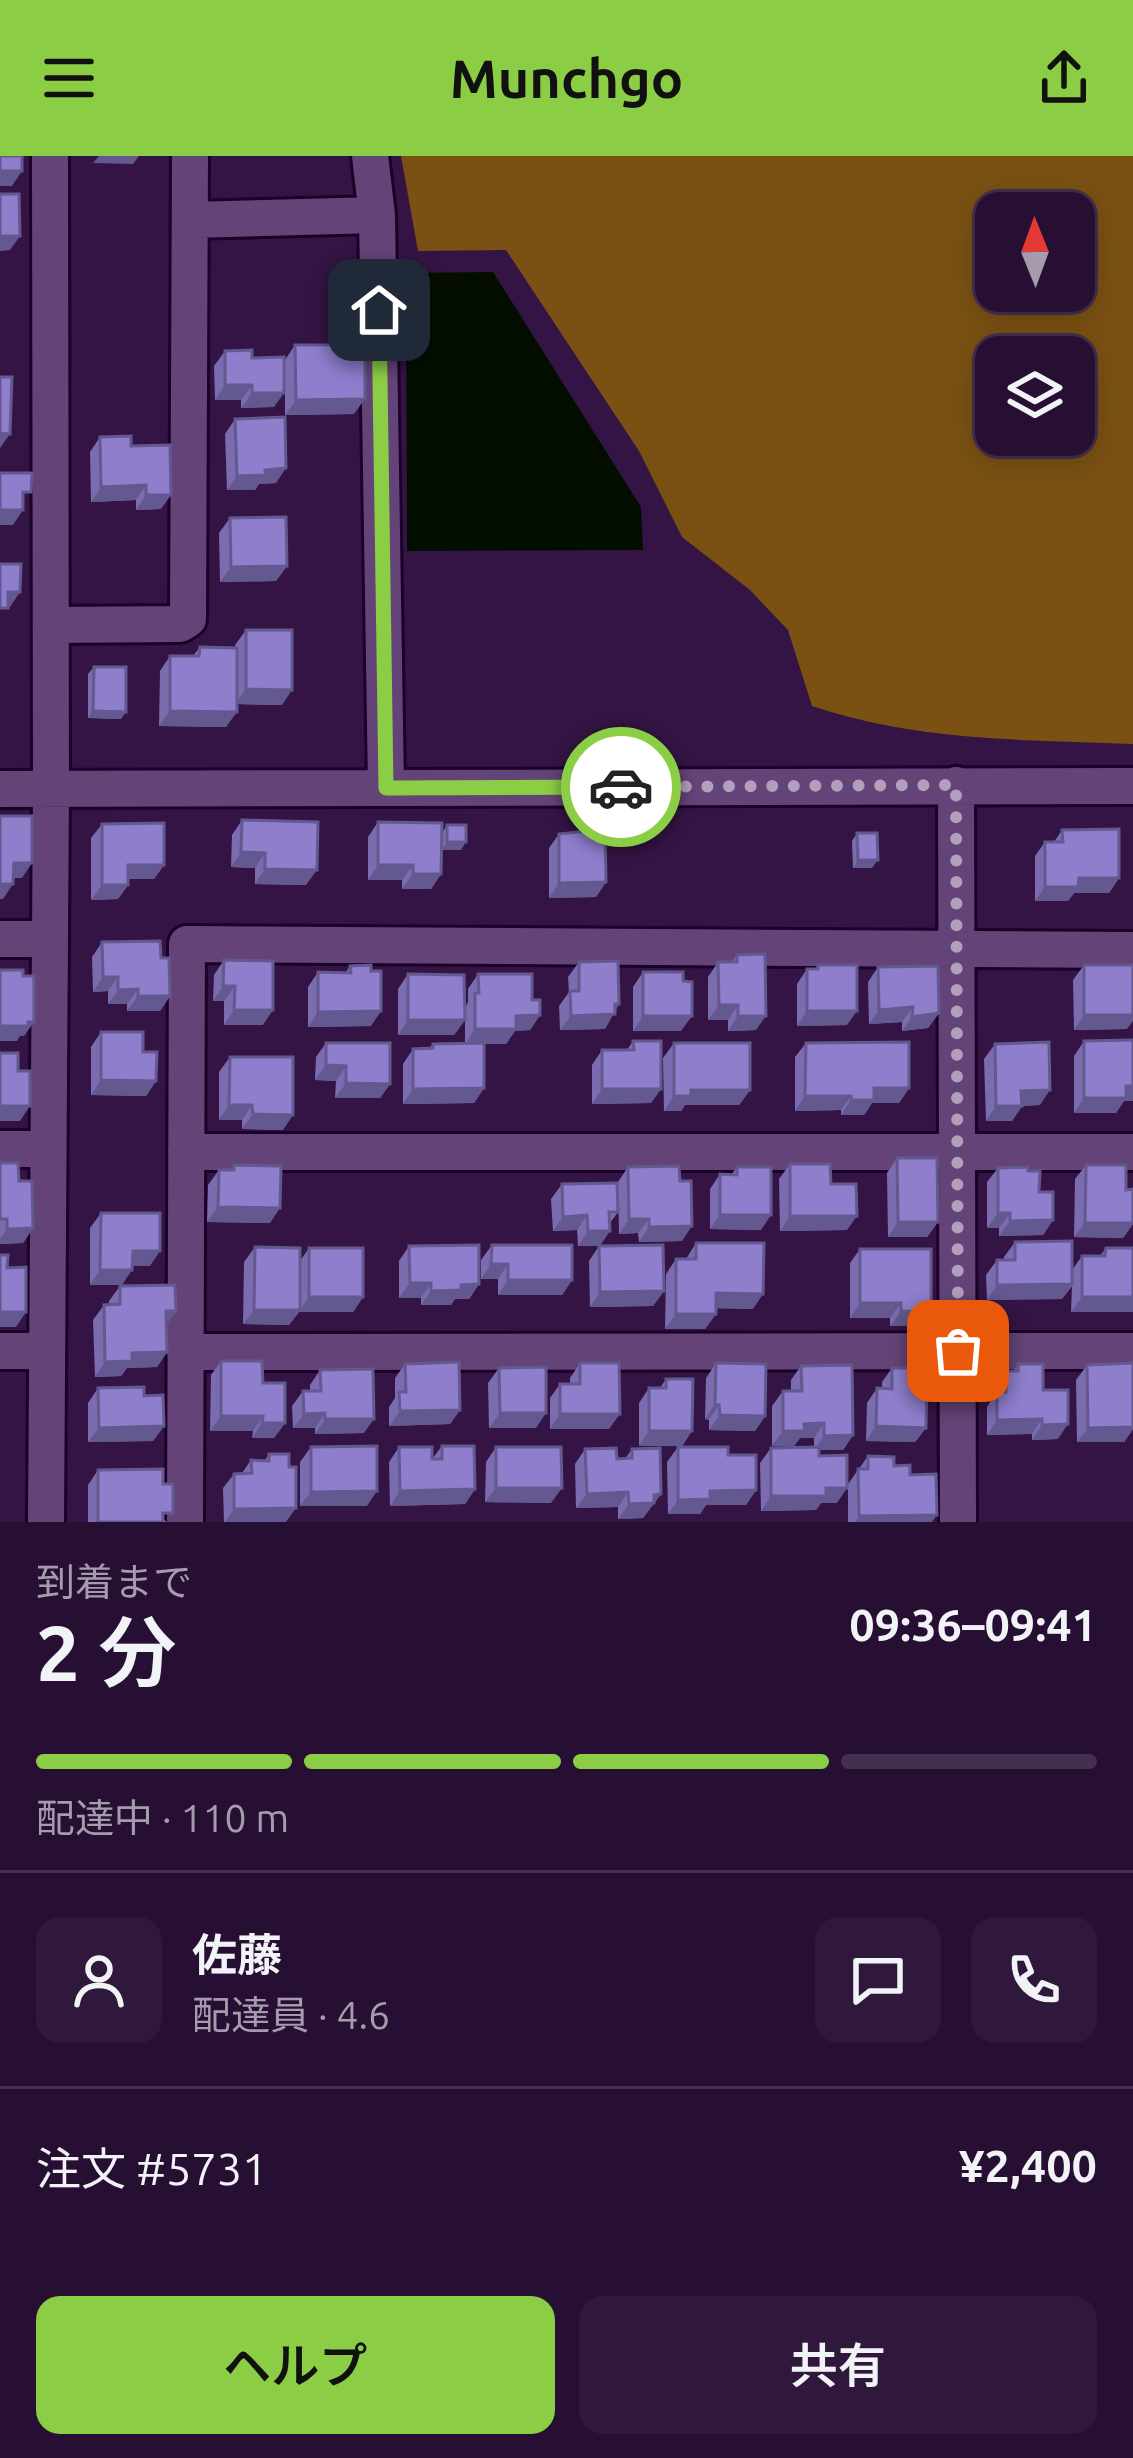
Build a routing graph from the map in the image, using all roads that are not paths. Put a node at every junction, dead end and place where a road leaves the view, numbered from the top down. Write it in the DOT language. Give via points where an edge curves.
graph roads {
  1 [pos="50,156"];
  2 [pos="190,156"];
  3 [pos="370,156"];
  4 [pos="377,215"];
  5 [pos="190,220"];
  6 [pos="51,625"];
  7 [pos="956,785"];
  8 [pos="1133,786"];
  9 [pos="386,788"];
  10 [pos="0,790"];
  11 [pos="51,790"];
  12 [pos="0,939"];
  13 [pos="47,939"];
  14 [pos="957,950"];
  15 [pos="1133,950"];
  16 [pos="0,1149"];
  17 [pos="48,1149"];
  18 [pos="957,1151"];
  19 [pos="186,1152"];
  20 [pos="1133,1152"];
  21 [pos="0,1351"];
  22 [pos="47,1351"];
  23 [pos="958,1351"];
  24 [pos="185,1352"];
  25 [pos="1133,1352"];
  26 [pos="46,1522"];
  27 [pos="184,1522"];
  28 [pos="958,1522"];
  1 -- 6 [label="street"];
  2 -- 5 [label="street"];
  3 -- 4 [label="street"];
  4 -- 5 [label="street"];
  4 -- 9 [label="street"];
  5 -- 6 [label="street" via="188,619"];
  6 -- 11 [label="street"];
  7 -- 8 [label="street"];
  7 -- 9 [label="street"];
  7 -- 14 [label="street"];
  9 -- 11 [label="street"];
  10 -- 11 [label="street"];
  11 -- 13 [label="street"];
  12 -- 13 [label="street"];
  13 -- 17 [label="street"];
  14 -- 15 [label="street"];
  14 -- 18 [label="street"];
  14 -- 19 [label="street" via="187,944"];
  16 -- 17 [label="street"];
  17 -- 22 [label="street"];
  18 -- 19 [label="street"];
  18 -- 20 [label="street"];
  18 -- 23 [label="street"];
  19 -- 24 [label="street"];
  21 -- 22 [label="street"];
  22 -- 26 [label="street"];
  23 -- 24 [label="street"];
  23 -- 25 [label="street"];
  23 -- 28 [label="street"];
  24 -- 27 [label="street"];
}
